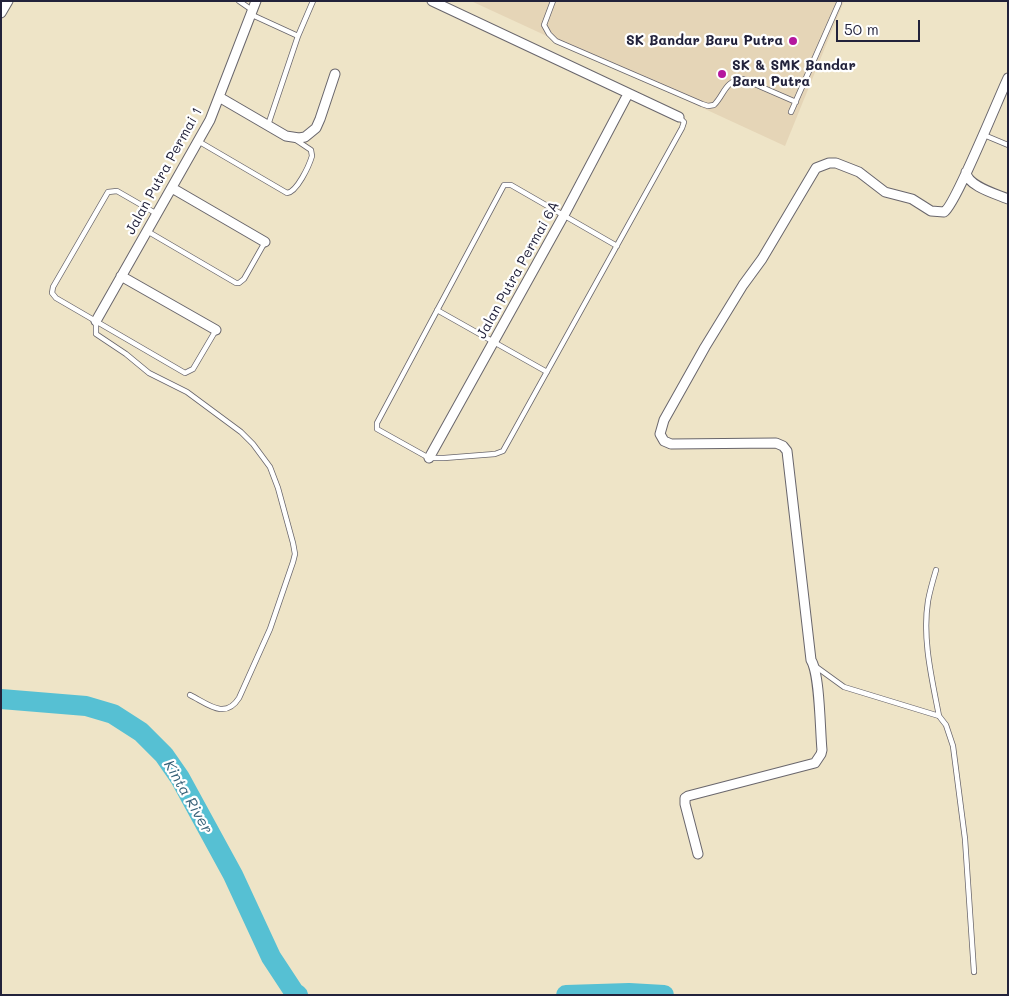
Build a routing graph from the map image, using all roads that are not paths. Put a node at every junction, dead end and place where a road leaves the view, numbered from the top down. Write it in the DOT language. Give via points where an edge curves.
graph roads {
  1 [pos="8,1"];
  2 [pos="239,1"];
  3 [pos="313,1"];
  4 [pos="432,1"];
  5 [pos="553,1"];
  6 [pos="839,3"];
  7 [pos="253,8"];
  8 [pos="1,13"];
  9 [pos="298,36"];
  10 [pos="335,74"];
  11 [pos="1008,78"];
  12 [pos="1005,90"];
  13 [pos="628,94"];
  14 [pos="219,97"];
  15 [pos="796,102"];
  16 [pos="792,112"];
  17 [pos="679,117"];
  18 [pos="268,125"];
  19 [pos="983,134"];
  20 [pos="296,138"];
  21 [pos="198,141"];
  22 [pos="1008,145"];
  23 [pos="966,172"];
  24 [pos="172,188"];
  25 [pos="1008,199"];
  26 [pos="157,214"];
  27 [pos="564,215"];
  28 [pos="147,231"];
  29 [pos="265,242"];
  30 [pos="617,246"];
  31 [pos="121,276"];
  32 [pos="437,310"];
  33 [pos="96,321"];
  34 [pos="216,330"];
  35 [pos="494,342"];
  36 [pos="548,372"];
  37 [pos="429,458"];
  38 [pos="936,570"];
  39 [pos="814,665"];
  40 [pos="190,695"];
  41 [pos="940,716"];
  42 [pos="698,854"];
  43 [pos="974,972"];
  1 -- 8 [label="street"];
  2 -- 7 [label="lane"];
  3 -- 9 [label="lane"];
  4 -- 13 [label="street"];
  5 -- 15 [label="lane" via="544,25 556,41 708,106 714,105 724,88 742,79"];
  6 -- 15 [label="lane"];
  7 -- 9 [label="lane"];
  7 -- 14 [label="street, Jalan Putra Permai 1"];
  9 -- 18 [label="lane"];
  10 -- 20 [label="street" via="316,128 305,137"];
  11 -- 12 [label="street"];
  12 -- 19 [label="street"];
  13 -- 17 [label="street"];
  13 -- 27 [label="street, Jalan Putra Permai 6A"];
  14 -- 18 [label="street"];
  14 -- 21 [label="street, Jalan Putra Permai 1"];
  15 -- 16 [label="lane"];
  17 -- 30 [label="lane" via="684,122 682,128"];
  18 -- 20 [label="street"];
  19 -- 22 [label="lane"];
  19 -- 23 [label="street"];
  20 -- 21 [label="lane" via="312,156 290,193"];
  21 -- 24 [label="street, Jalan Putra Permai 1"];
  23 -- 25 [label="street" via="972,183"];
  23 -- 39 [label="street" via="949,208 941,213 912,199 885,192 859,172 836,163 816,168 705,348 660,429 661,438 671,444 776,443 785,448"];
  24 -- 26 [label="street, Jalan Putra Permai 1"];
  24 -- 29 [label="street"];
  26 -- 28 [label="street, Jalan Putra Permai 1"];
  26 -- 33 [label="lane" via="114,190 108,192 101,202 52,290 56,298"];
  27 -- 30 [label="lane"];
  27 -- 32 [label="lane" via="504,185"];
  27 -- 35 [label="street, Jalan Putra Permai 6A"];
  28 -- 29 [label="lane" via="236,283 244,279"];
  28 -- 31 [label="street, Jalan Putra Permai 1"];
  30 -- 36 [label="lane"];
  31 -- 33 [label="street, Jalan Putra Permai 1"];
  31 -- 34 [label="street"];
  32 -- 35 [label="lane"];
  32 -- 37 [label="lane" via="376,426 379,431"];
  33 -- 34 [label="lane" via="185,373 193,369"];
  33 -- 40 [label="lane" via="96,334 149,373 187,392 253,444 270,467 294,543 293,562 270,629 235,705 221,710"];
  35 -- 36 [label="lane"];
  35 -- 37 [label="street, Jalan Putra Permai 6A"];
  36 -- 37 [label="lane" via="503,452"];
  38 -- 41 [label="lane" via="928,601 926,636"];
  39 -- 41 [label="lane" via="844,688"];
  39 -- 42 [label="street" via="822,750 818,759 810,765 685,798"];
  41 -- 43 [label="lane" via="953,746 965,839"];
}
